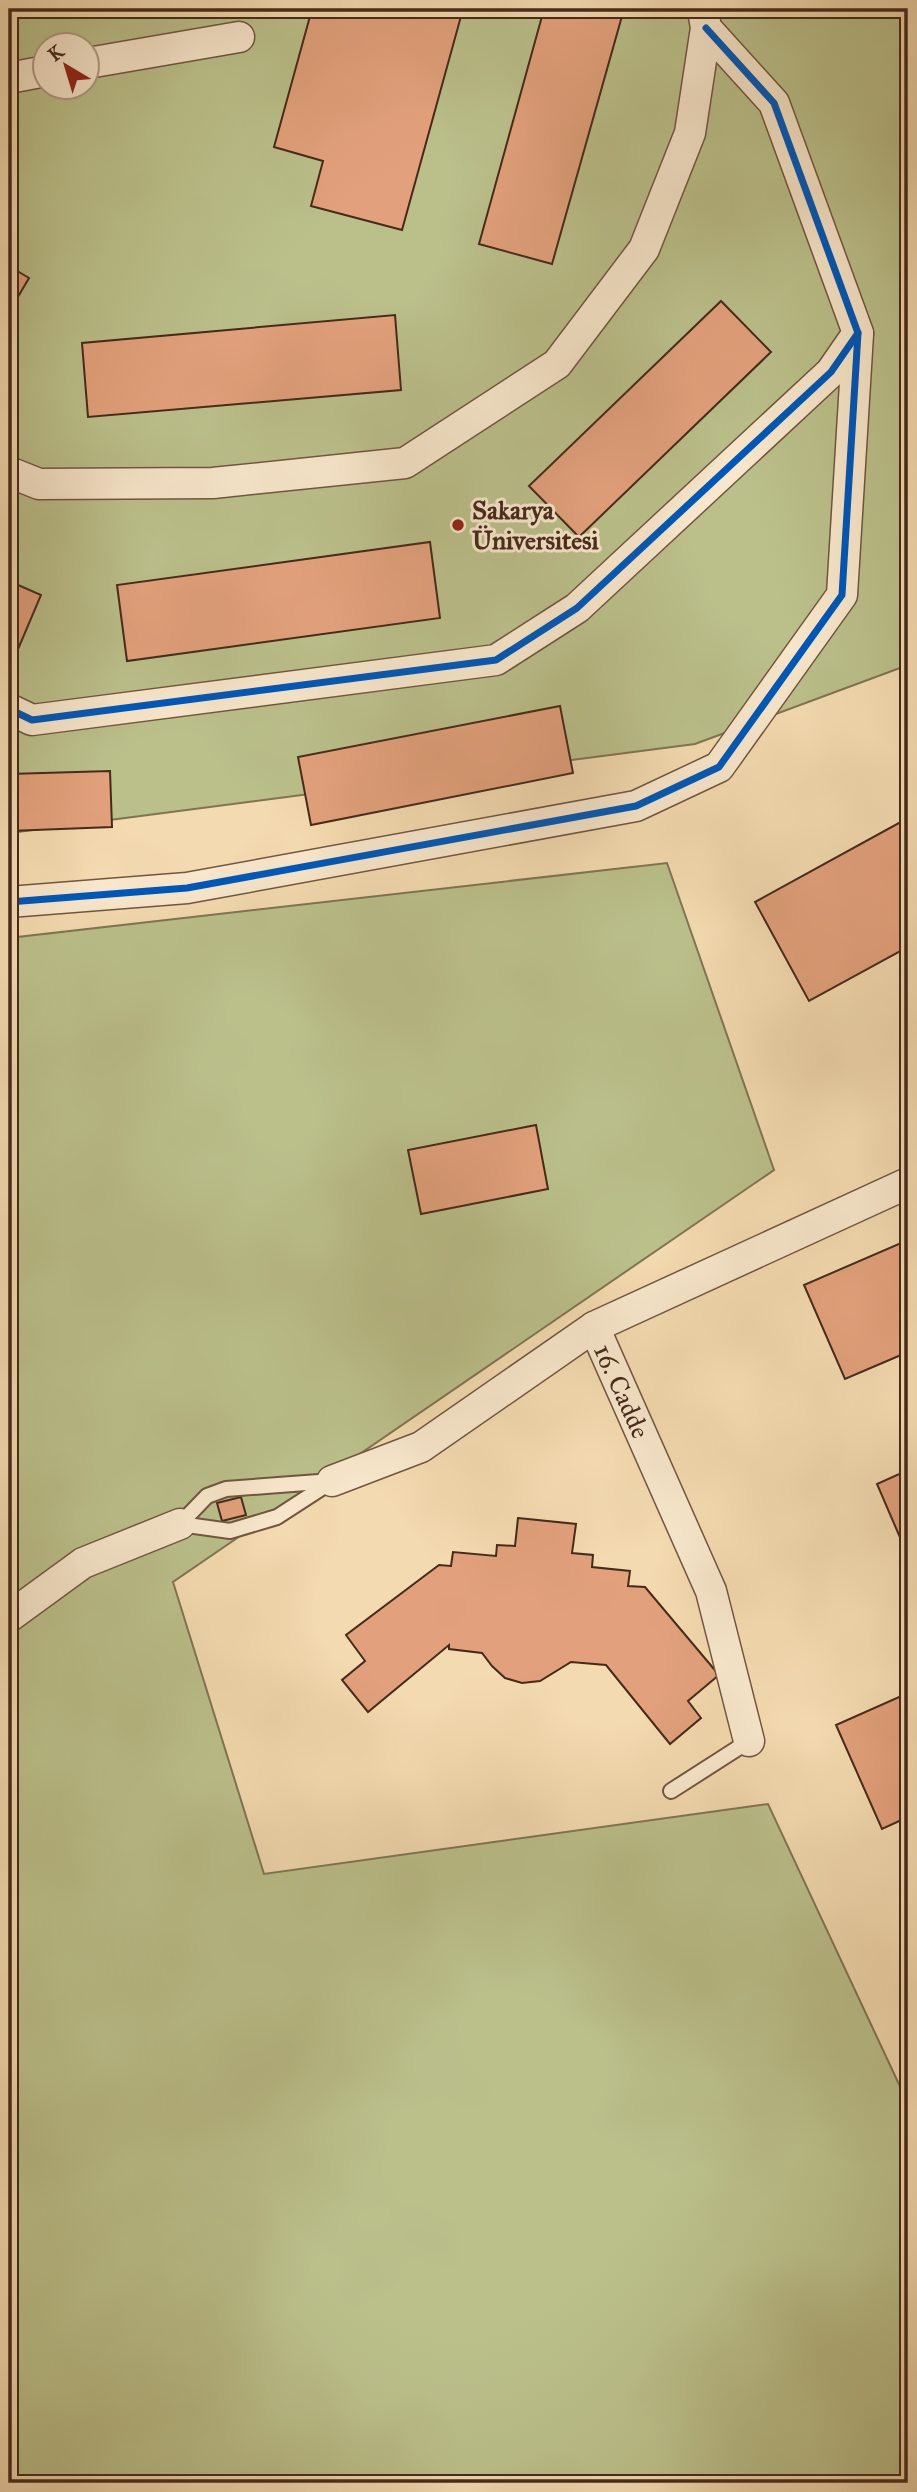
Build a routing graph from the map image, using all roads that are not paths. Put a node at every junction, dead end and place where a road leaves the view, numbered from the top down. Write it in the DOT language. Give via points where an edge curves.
graph roads {
  1 [pos="704,18"];
  2 [pos="239,37"];
  3 [pos="102,61"];
  4 [pos="32,74"];
  5 [pos="9,78"];
  6 [pos="858,333"];
  7 [pos="9,472"];
  8 [pos="9,709"];
  9 [pos="9,902"];
  10 [pos="908,1184"];
  11 [pos="594,1326"];
  12 [pos="332,1481"];
  13 [pos="180,1524"];
  14 [pos="9,1616"];
  15 [pos="749,1741"];
  16 [pos="671,1791"];
  1 -- 6 [label="street" via="774,103"];
  1 -- 7 [label="street" via="690,134 645,249 557,364 405,463 213,483 39,484"];
  2 -- 3 [label="street"];
  4 -- 5 [label="street"];
  6 -- 8 [label="street" via="831,372 577,608 496,660 32,720"];
  6 -- 9 [label="street" via="842,595 719,766 636,806 187,888"];
  10 -- 11 [label="street, 16. Cadde"];
  11 -- 12 [label="street" via="421,1447"];
  11 -- 15 [label="street, 16. Cadde" via="711,1591"];
  12 -- 13 [label="lane" via="276,1517 230,1531"];
  12 -- 13 [label="lane" via="226,1489 207,1496"];
  13 -- 14 [label="street" via="83,1563"];
  15 -- 16 [label="lane"];
}
